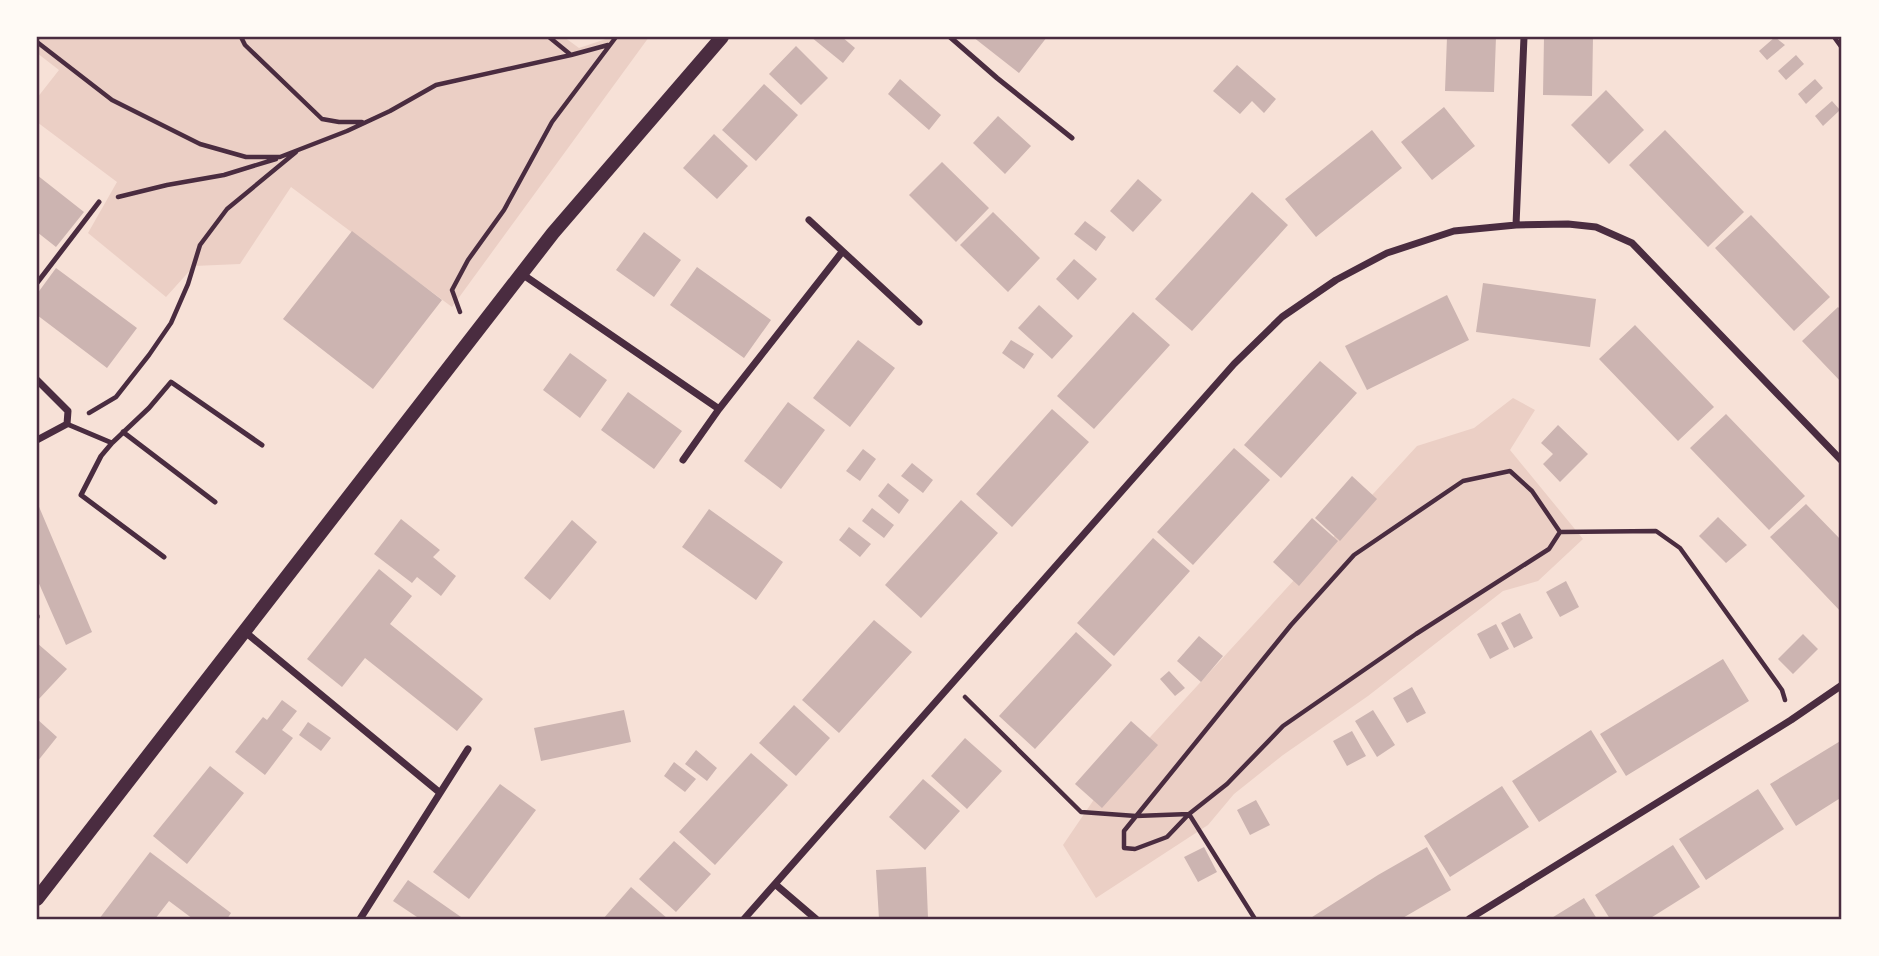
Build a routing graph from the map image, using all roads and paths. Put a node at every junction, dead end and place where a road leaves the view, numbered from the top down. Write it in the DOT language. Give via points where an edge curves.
graph roads {
  1 [pos="241,37"];
  2 [pos="549,37"];
  3 [pos="616,37"];
  4 [pos="722,37"];
  5 [pos="950,37"];
  6 [pos="1524,37"];
  7 [pos="1833,37"];
  8 [pos="37,43"];
  9 [pos="609,44"];
  10 [pos="1842,48"];
  11 [pos="571,55"];
  12 [pos="367,122"];
  13 [pos="1072,138"];
  14 [pos="300,149"];
  15 [pos="280,157"];
  16 [pos="99,202"];
  17 [pos="809,220"];
  18 [pos="1516,225"];
  19 [pos="842,253"];
  20 [pos="522,274"];
  21 [pos="37,283"];
  22 [pos="919,322"];
  23 [pos="478,330"];
  24 [pos="37,380"];
  25 [pos="719,409"];
  26 [pos="67,424"];
  27 [pos="123,432"];
  28 [pos="37,440"];
  29 [pos="112,443"];
  30 [pos="262,445"];
  31 [pos="683,460"];
  32 [pos="1842,461"];
  33 [pos="215,502"];
  34 [pos="1560,532"];
  35 [pos="164,557"];
  36 [pos="244,630"];
  37 [pos="951,685"];
  38 [pos="1842,685"];
  39 [pos="1791,720"];
  40 [pos="468,749"];
  41 [pos="439,792"];
  42 [pos="1189,814"];
  43 [pos="1136,816"];
  44 [pos="775,884"];
  45 [pos="37,899"];
  46 [pos="360,919"];
  47 [pos="744,919"];
  48 [pos="816,919"];
  49 [pos="1255,919"];
  50 [pos="1469,919"];
  1 -- 12 [label="path" via="322,119"];
  2 -- 11 [label="path"];
  3 -- 9 [label="path"];
  4 -- 20 [label="main road"];
  5 -- 13 [label="lane"];
  6 -- 18 [label="street"];
  7 -- 10 [label="path"];
  8 -- 15 [label="path" via="112,100 200,144 246,157"];
  9 -- 11 [label="path"];
  9 -- 23 [label="path" via="552,122 504,210 452,290 459,311"];
  11 -- 12 [label="path" via="436,85"];
  12 -- 14 [label="path"];
  14 -- 15 [label="path"];
  14 -- 26 [label="path" via="227,209 200,245 171,323 116,397"];
  15 -- 16 [label="path" via="224,175"];
  16 -- 21 [label="lane"];
  17 -- 19 [label="street"];
  18 -- 32 [label="street" via="1596,227 1632,243"];
  18 -- 37 [label="street" via="1454,231 1387,253 1282,317 1234,365"];
  19 -- 22 [label="street"];
  19 -- 25 [label="street"];
  20 -- 23 [label="main road"];
  20 -- 25 [label="street"];
  23 -- 36 [label="main road"];
  24 -- 26 [label="street" via="68,411"];
  25 -- 31 [label="street"];
  26 -- 28 [label="street"];
  26 -- 29 [label="lane"];
  27 -- 29 [label="lane"];
  27 -- 30 [label="lane" via="172,382"];
  27 -- 33 [label="lane"];
  29 -- 35 [label="lane" via="81,495"];
  34 -- 39 [label="path" via="1656,531 1680,548 1782,690"];
  34 -- 42 [label="path" via="1549,549 1283,726 1227,784"];
  34 -- 43 [label="path" via="1532,491 1510,471 1463,481 1354,555 1290,625"];
  36 -- 41 [label="street"];
  36 -- 45 [label="main road"];
  37 -- 43 [label="path" via="1082,812"];
  37 -- 44 [label="street"];
  38 -- 39 [label="street"];
  39 -- 50 [label="street"];
  40 -- 41 [label="street"];
  41 -- 46 [label="street"];
  42 -- 43 [label="path"];
  42 -- 43 [label="path" via="1167,837 1135,849 1124,848 1124,831"];
  42 -- 49 [label="path"];
  44 -- 47 [label="street"];
  44 -- 48 [label="street"];
}
